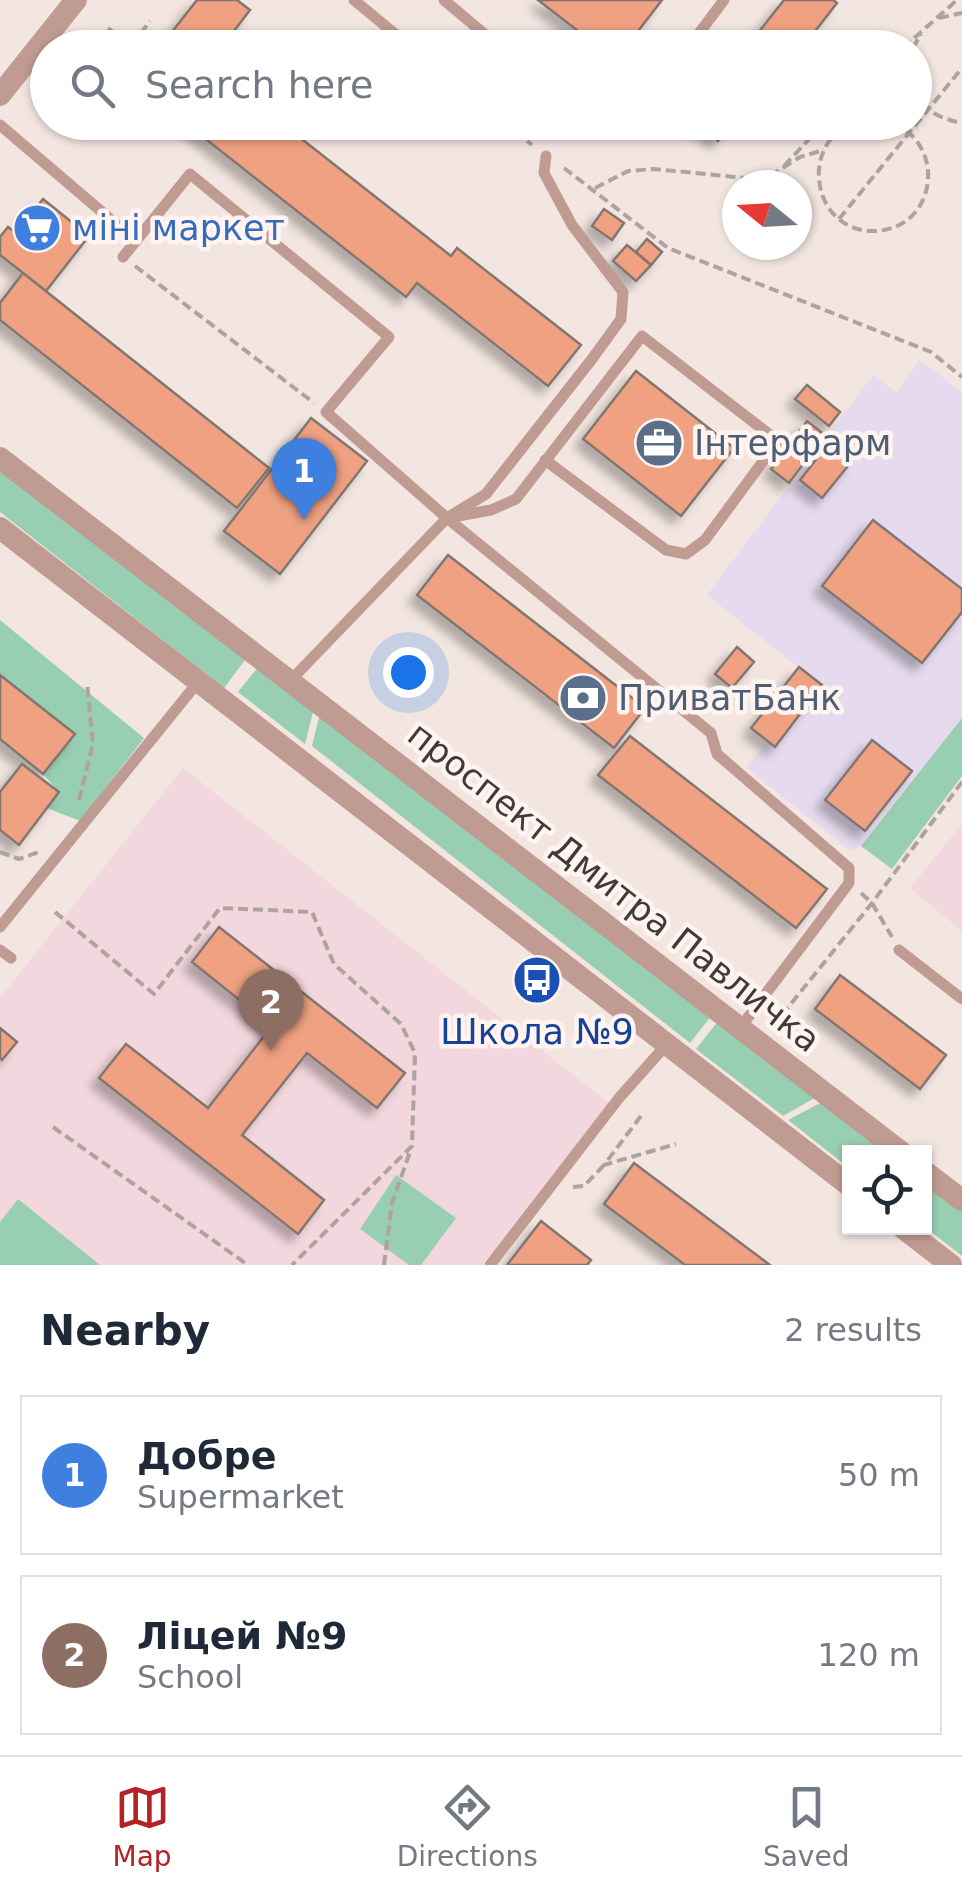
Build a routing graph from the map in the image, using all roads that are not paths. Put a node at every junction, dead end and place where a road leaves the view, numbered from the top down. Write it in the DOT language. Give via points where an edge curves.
graph roads {
  1 [pos="76,0"];
  2 [pos="354,0"];
  3 [pos="444,0"];
  4 [pos="724,0"];
  5 [pos="52,30"];
  6 [pos="390,30"];
  7 [pos="480,30"];
  8 [pos="702,30"];
  9 [pos="30,58"];
  10 [pos="0,95"];
  11 [pos="0,125"];
  12 [pos="546,156"];
  13 [pos="136,240"];
  14 [pos="123,257"];
  15 [pos="0,458"];
  16 [pos="545,460"];
  17 [pos="446,518"];
  18 [pos="0,528"];
  19 [pos="290,681"];
  20 [pos="198,682"];
  21 [pos="0,927"];
  22 [pos="0,950"];
  23 [pos="900,950"];
  24 [pos="11,958"];
  25 [pos="962,999"];
  26 [pos="740,1028"];
  27 [pos="667,1044"];
  28 [pos="892,1145"];
  29 [pos="932,1177"];
  30 [pos="842,1180"];
  31 [pos="962,1200"];
  32 [pos="912,1235"];
  33 [pos="490,1265"];
  34 [pos="952,1265"];
  1 -- 5 [label="street"];
  2 -- 6 [label="lane"];
  3 -- 7 [label="lane"];
  4 -- 8 [label="lane"];
  9 -- 10 [label="street"];
  11 -- 13 [label="lane"];
  12 -- 17 [label="lane" via="544,173 572,225 623,292 621,318 486,494"];
  13 -- 14 [label="lane"];
  13 -- 17 [label="lane" via="190,174 389,337 326,412"];
  15 -- 19 [label="street, проспект Дмитра Павличка"];
  16 -- 16 [label="lane" via="642,336 778,441 705,540 686,554 666,550"];
  16 -- 17 [label="lane" via="516,499"];
  17 -- 19 [label="lane"];
  17 -- 26 [label="lane" via="712,733 717,754 849,868 850,883"];
  18 -- 20 [label="street"];
  19 -- 26 [label="street, проспект Дмитра Павличка"];
  20 -- 21 [label="lane"];
  20 -- 27 [label="street"];
  22 -- 24 [label="lane"];
  23 -- 25 [label="lane"];
  26 -- 28 [label="street, проспект Дмитра Павличка"];
  27 -- 30 [label="street"];
  27 -- 33 [label="lane"];
  29 -- 31 [label="street"];
  32 -- 34 [label="street"];
}
